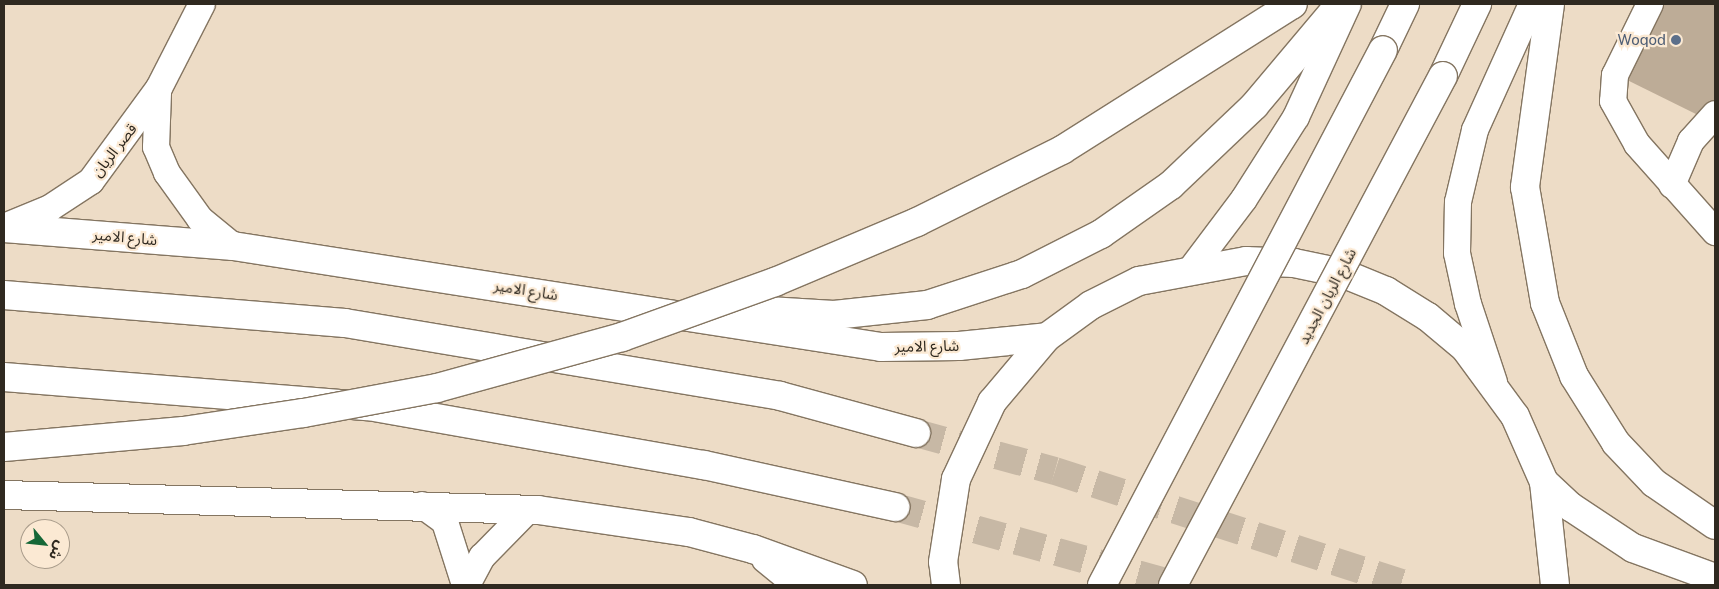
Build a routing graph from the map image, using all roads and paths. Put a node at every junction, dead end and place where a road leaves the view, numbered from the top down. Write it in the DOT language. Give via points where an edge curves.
graph roads {
  1 [pos="202,4"];
  2 [pos="1292,4"];
  3 [pos="1340,4"];
  4 [pos="1348,4"];
  5 [pos="1405,4"];
  6 [pos="1477,4"];
  7 [pos="1532,4"];
  8 [pos="1550,4"];
  9 [pos="1650,4"];
  10 [pos="159,88"];
  11 [pos="1715,114"];
  12 [pos="1672,185"];
  13 [pos="4,227"];
  14 [pos="1715,232"];
  15 [pos="233,246"];
  16 [pos="1192,268"];
  17 [pos="4,295"];
  18 [pos="605,302"];
  19 [pos="1048,337"];
  20 [pos="4,377"];
  21 [pos="1496,385"];
  22 [pos="916,433"];
  23 [pos="4,447"];
  24 [pos="1544,482"];
  25 [pos="4,494"];
  26 [pos="422,505"];
  27 [pos="895,507"];
  28 [pos="526,512"];
  29 [pos="1715,525"];
  30 [pos="753,549"];
  31 [pos="1715,578"];
  32 [pos="466,585"];
  33 [pos="798,585"];
  34 [pos="853,585"];
  35 [pos="946,585"];
  36 [pos="1102,585"];
  37 [pos="1173,585"];
  38 [pos="1555,585"];
  1 -- 10 [label="street, قصر الريان"];
  2 -- 23 [label="main road, bridge" via="1062,150 918,222 775,282 622,337 438,388 304,413 182,431"];
  3 -- 18 [label="main road" via="1254,106 1171,185 1101,234 1022,274 926,305 834,315"];
  4 -- 16 [label="street" via="1296,117 1244,199"];
  5 -- 36 [label="main road, bridge"];
  6 -- 37 [label="main road, شارع الريان الجديد, bridge" via="1443,76"];
  7 -- 21 [label="street" via="1475,130 1458,202 1457,253 1468,304"];
  8 -- 29 [label="main road" via="1525,187 1545,303 1574,376 1616,443 1654,482"];
  9 -- 12 [label="street" via="1615,75 1611,92 1629,133"];
  10 -- 13 [label="street, قصر الريان" via="91,181 50,208"];
  10 -- 15 [label="street, قصر الريان" via="156,147 167,174 200,219"];
  11 -- 12 [label="street" via="1687,148"];
  12 -- 14 [label="street"];
  13 -- 15 [label="main road, شارع الامير"];
  15 -- 18 [label="main road, شارع الامير"];
  16 -- 19 [label="main road" via="1139,281 1091,305"];
  16 -- 21 [label="main road" via="1246,261 1294,263 1342,273 1386,291 1428,316 1464,348"];
  17 -- 22 [label="main road" via="128,302 345,323 780,396"];
  18 -- 19 [label="main road, شارع الامير" via="881,347 959,346"];
  19 -- 35 [label="main road" via="992,402 956,479 943,562"];
  20 -- 27 [label="main road" via="368,406 704,465"];
  21 -- 24 [label="main road" via="1515,416"];
  24 -- 31 [label="main road" via="1571,507 1633,548"];
  24 -- 38 [label="main road"];
  25 -- 26 [label="main road"];
  26 -- 28 [label="main road"];
  26 -- 32 [label="street" via="445,522"];
  28 -- 30 [label="main road" via="538,510 631,522"];
  28 -- 32 [label="street" via="482,557"];
  30 -- 33 [label="main road"];
  30 -- 34 [label="main road"];
}
